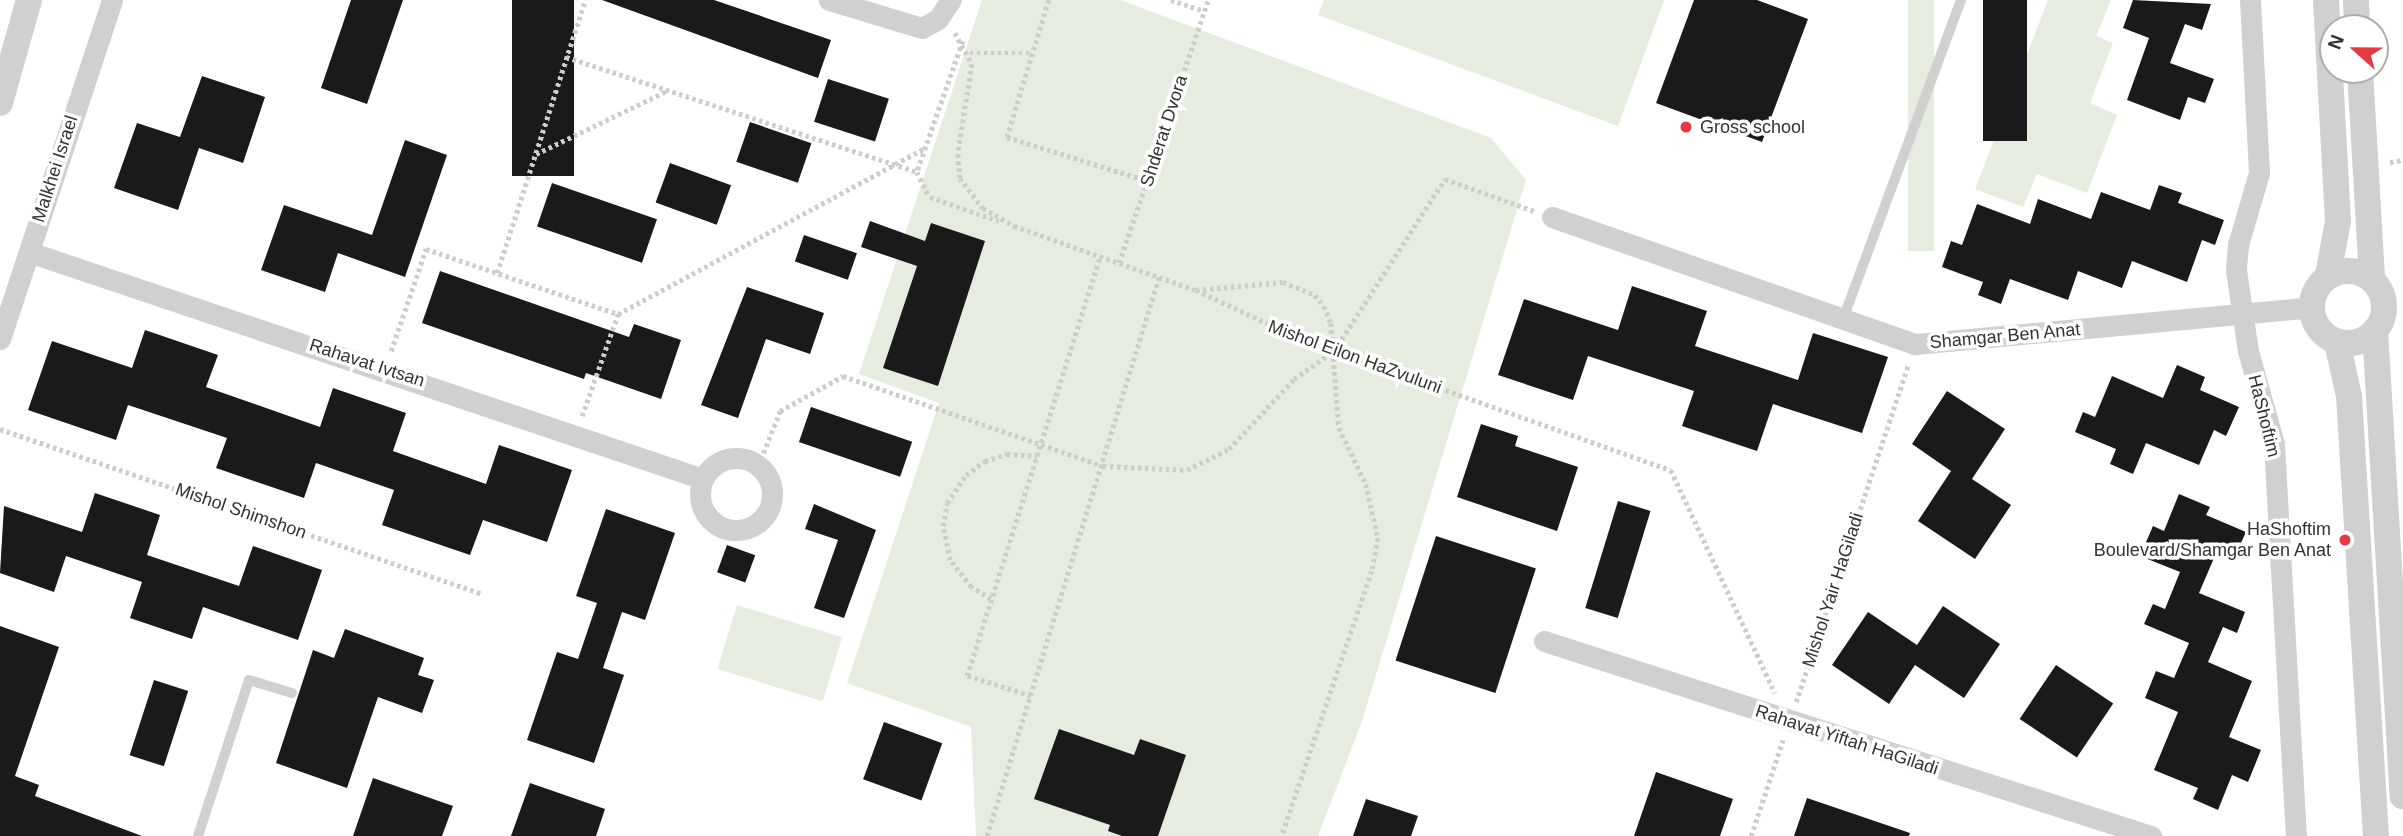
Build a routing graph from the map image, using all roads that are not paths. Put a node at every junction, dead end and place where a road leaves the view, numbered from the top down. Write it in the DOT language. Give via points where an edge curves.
graph roads {
  1 [pos="29,0"];
  2 [pos="112,0"];
  3 [pos="829,0"];
  4 [pos="951,0"];
  5 [pos="1961,0"];
  6 [pos="2250,0"];
  7 [pos="2326,0"];
  8 [pos="2361,84"];
  9 [pos="0,103"];
  10 [pos="1552,217"];
  11 [pos="29,251"];
  12 [pos="2328,275"];
  13 [pos="2372,279"];
  14 [pos="2311,307"];
  15 [pos="2243,316"];
  16 [pos="1843,318"];
  17 [pos="2375,330"];
  18 [pos="0,339"];
  19 [pos="2337,342"];
  20 [pos="703,479"];
  21 [pos="1544,640"];
  22 [pos="292,693"];
  23 [pos="2403,796"];
  24 [pos="198,836"];
  25 [pos="2151,836"];
  26 [pos="2296,836"];
  27 [pos="2376,836"];
  1 -- 9 [label="street"];
  2 -- 11 [label="street, Malkhei Israel"];
  3 -- 4 [label="street" via="911,27 938,19"];
  5 -- 16 [label="lane"];
  6 -- 15 [label="street, HaShoftim" via="2259,173 2238,245"];
  7 -- 12 [label="street" via="2338,221"];
  8 -- 13 [label="street"];
  10 -- 16 [label="street, Shamgar Ben Anat"];
  11 -- 18 [label="street, Malkhei Israel"];
  11 -- 20 [label="street, Rahavat Ivtsan" via="576,432"];
  12 -- 13 [label="street" via="2351,270"];
  12 -- 14 [label="street" via="2313,295"];
  13 -- 17 [label="street" via="2384,309"];
  14 -- 15 [label="street, Shamgar Ben Anat"];
  14 -- 19 [label="street" via="2321,332"];
  15 -- 16 [label="street, Shamgar Ben Anat" via="1915,344"];
  15 -- 26 [label="street, HaShoftim" via="2274,444"];
  17 -- 19 [label="street" via="2354,343"];
  17 -- 23 [label="street"];
  19 -- 27 [label="street" via="2349,396"];
  20 -- 20 [label="street" via="725,460 743,459 758,466 769,480 770,504 761,519 747,528 729,529 709,518 701,502"];
  21 -- 25 [label="street, Rahavat Yiftah HaGiladi" via="1789,723"];
  22 -- 24 [label="lane" via="249,680"];
}
